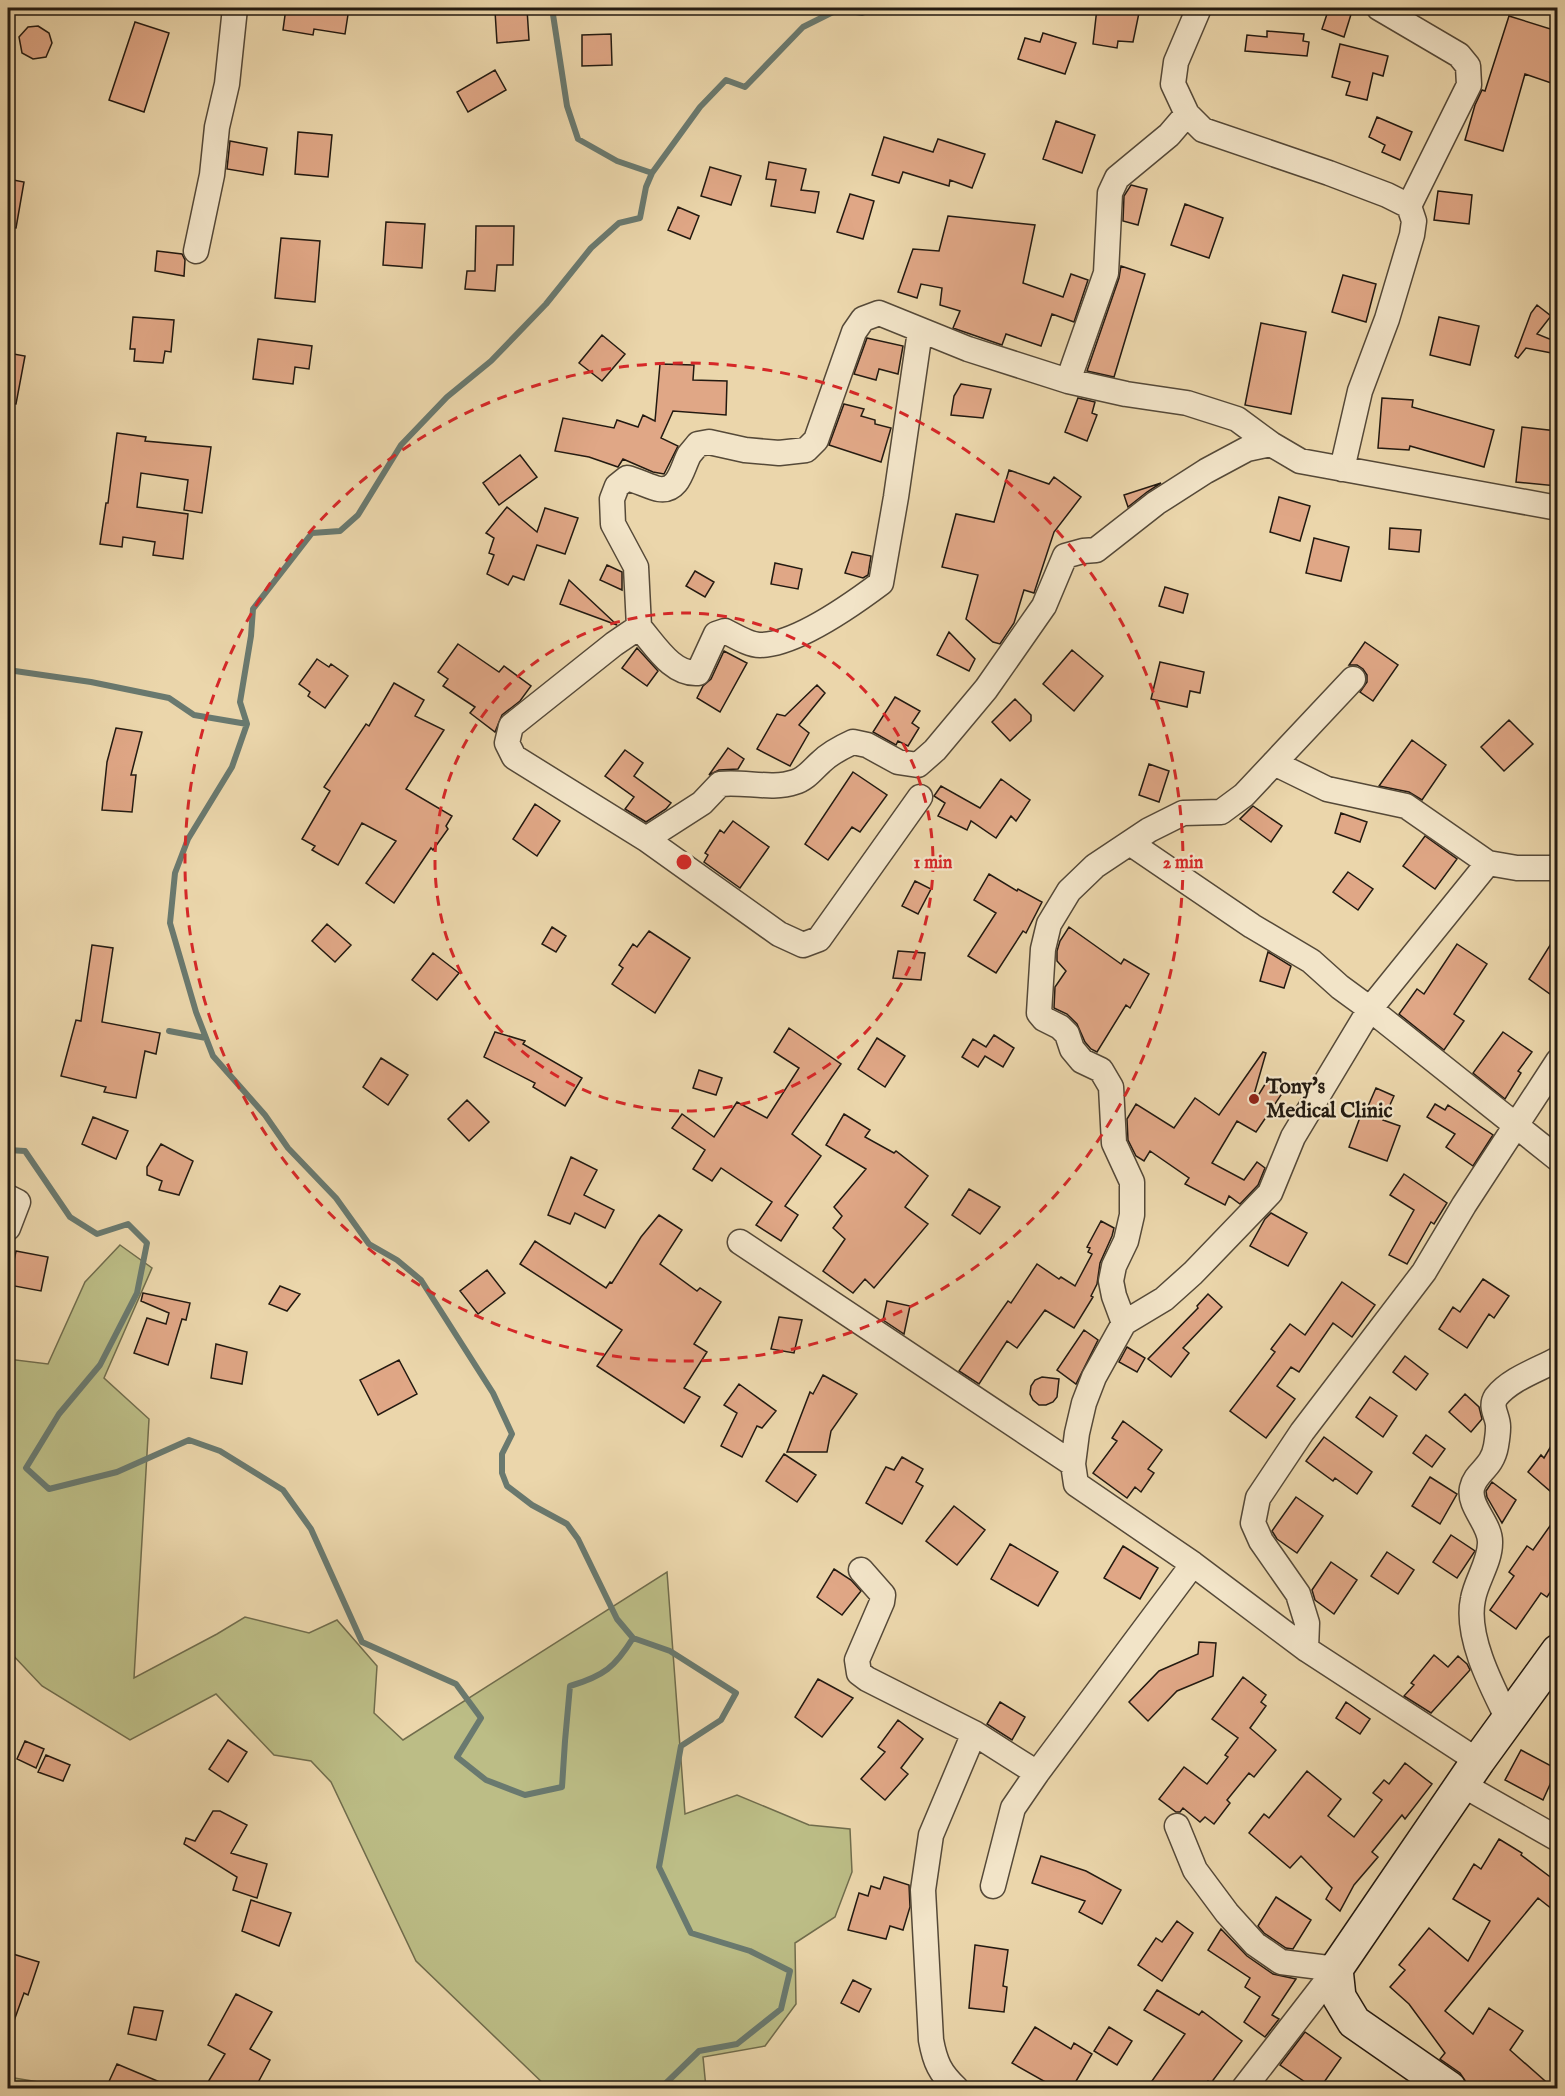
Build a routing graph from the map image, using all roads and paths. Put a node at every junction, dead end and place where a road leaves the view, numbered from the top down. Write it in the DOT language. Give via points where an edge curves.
graph roads {
  1 [pos="235,8"];
  2 [pos="1198,8"];
  3 [pos="1379,8"];
  4 [pos="1186,114"];
  5 [pos="1409,206"];
  6 [pos="196,251"];
  7 [pos="920,331"];
  8 [pos="1068,381"];
  9 [pos="1271,444"];
  10 [pos="1342,470"];
  11 [pos="1557,508"];
  12 [pos="639,627"];
  13 [pos="1353,679"];
  14 [pos="1274,763"];
  15 [pos="920,797"];
  16 [pos="646,839"];
  17 [pos="1130,843"];
  18 [pos="1488,863"];
  19 [pos="1557,868"];
  20 [pos="1370,1009"];
  21 [pos="1557,1061"];
  22 [pos="1516,1125"];
  23 [pos="1557,1160"];
  24 [pos="8,1197"];
  25 [pos="8,1228"];
  26 [pos="740,1242"];
  27 [pos="1124,1323"];
  28 [pos="1557,1359"];
  29 [pos="1073,1464"];
  30 [pos="1193,1564"];
  31 [pos="861,1570"];
  32 [pos="1306,1649"];
  33 [pos="1557,1651"];
  34 [pos="1508,1719"];
  35 [pos="974,1733"];
  36 [pos="1037,1773"];
  37 [pos="1470,1773"];
  38 [pos="1177,1826"];
  39 [pos="1557,1837"];
  40 [pos="993,1886"];
  41 [pos="1336,1969"];
  42 [pos="956,2088"];
  43 [pos="1244,2088"];
  44 [pos="1449,2088"];
  1 -- 6 [label="street" via="227,84"];
  2 -- 4 [label="street" via="1176,62 1173,84"];
  3 -- 5 [label="street" via="1459,55 1468,66 1469,85"];
  4 -- 5 [label="street" via="1203,130 1329,173"];
  4 -- 8 [label="street" via="1169,135 1117,178 1110,193 1106,273"];
  5 -- 10 [label="street" via="1414,221 1412,236 1360,391"];
  7 -- 8 [label="street"];
  7 -- 12 [label="street" via="881,583 845,611 779,642 758,645 725,631 716,634 698,673 687,674 670,662"];
  7 -- 12 [label="street" via="879,313 863,319 854,332 816,440 806,450 779,453 709,442 698,444 678,481 668,488 659,489 627,478 617,486 612,499 613,524 636,567"];
  8 -- 9 [label="street" via="1187,403 1237,419"];
  9 -- 10 [label="street" via="1300,461"];
  9 -- 16 [label="street" via="1247,449 1206,471 1155,503 1096,550 1065,556 1044,606 986,689 918,765 898,762 867,744 853,742 797,782 720,784 702,803"];
  10 -- 11 [label="street"];
  12 -- 16 [label="street" via="511,726 507,742 514,757"];
  13 -- 14 [label="street"];
  14 -- 17 [label="street" via="1244,795 1221,812 1183,813"];
  14 -- 18 [label="street" via="1327,789 1407,806"];
  15 -- 16 [label="street" via="819,939 803,945 779,934"];
  17 -- 20 [label="street" via="1311,961"];
  17 -- 27 [label="street" via="1095,866 1069,891 1049,924 1038,1006 1044,1019 1067,1034 1082,1061 1101,1070 1111,1086 1114,1143 1132,1182 1132,1215 1111,1281"];
  18 -- 19 [label="street"];
  18 -- 20 [label="street"];
  20 -- 22 [label="street"];
  20 -- 27 [label="street" via="1293,1137 1270,1193 1164,1299"];
  21 -- 22 [label="street"];
  22 -- 23 [label="street"];
  22 -- 32 [label="street" via="1424,1272 1302,1432 1258,1498 1253,1523 1298,1594 1307,1623"];
  24 -- 25 [label="street" via="18,1202"];
  26 -- 29 [label="street"];
  27 -- 29 [label="street" via="1084,1403"];
  28 -- 34 [label="street" via="1511,1383 1493,1402 1499,1425 1494,1458 1477,1477 1472,1490 1490,1543 1476,1584 1472,1623 1483,1668"];
  29 -- 30 [label="street" via="1076,1484"];
  30 -- 32 [label="street"];
  30 -- 36 [label="street"];
  31 -- 35 [label="street" via="883,1595 857,1660 860,1673"];
  32 -- 37 [label="street"];
  33 -- 34 [label="street"];
  34 -- 37 [label="street"];
  35 -- 36 [label="street"];
  35 -- 42 [label="street" via="931,1835 923,1890 931,2040 935,2061"];
  36 -- 40 [label="street" via="1013,1808"];
  37 -- 39 [label="street"];
  37 -- 41 [label="street"];
  38 -- 41 [label="street" via="1195,1870 1255,1944 1281,1962"];
  41 -- 43 [label="street"];
  41 -- 44 [label="street" via="1339,1997 1354,2022"];
}
